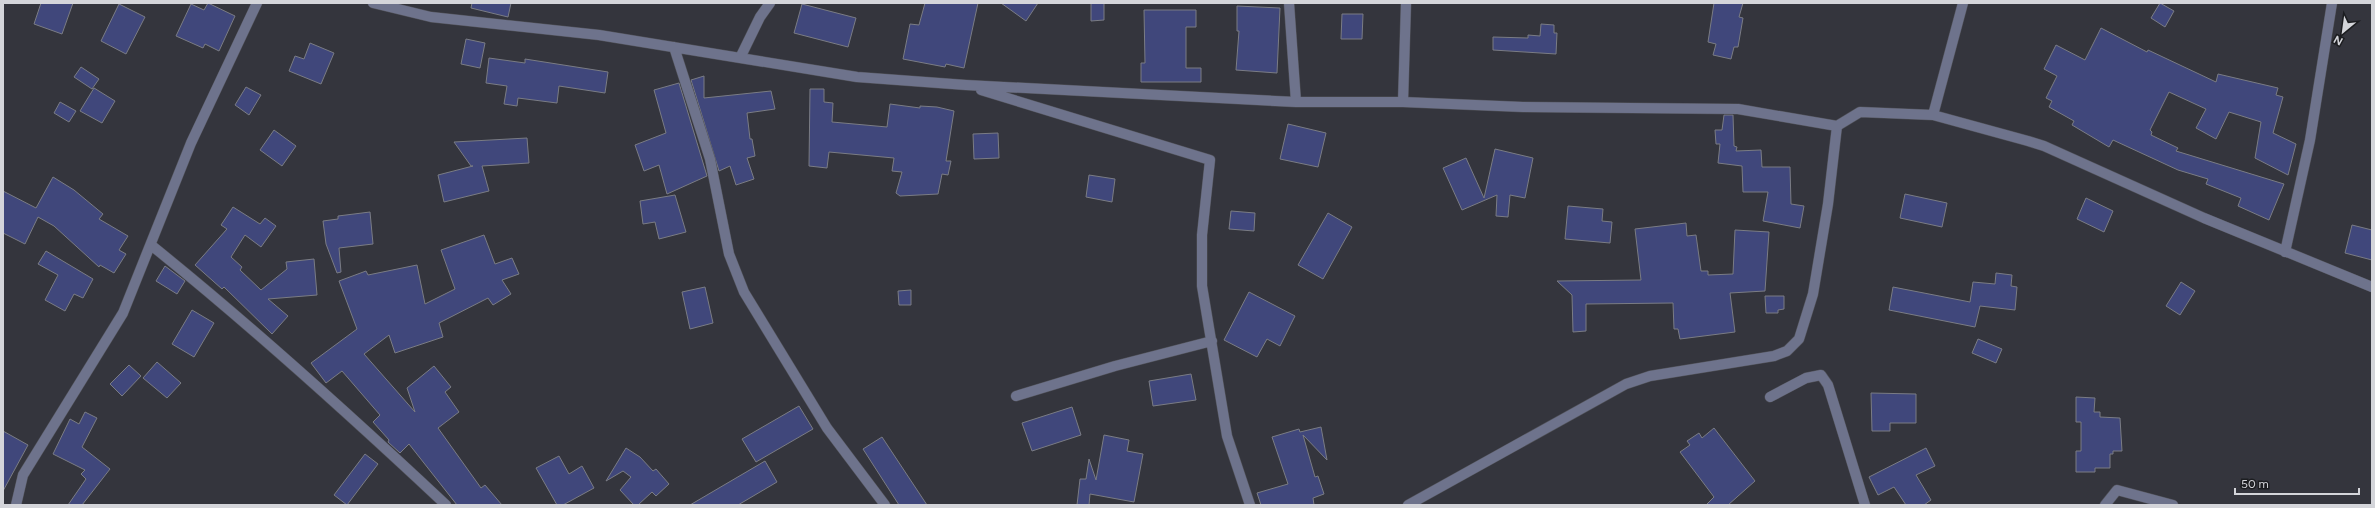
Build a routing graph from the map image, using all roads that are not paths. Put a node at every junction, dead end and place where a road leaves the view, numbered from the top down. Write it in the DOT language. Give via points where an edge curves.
graph roads {
  1 [pos="257,3"];
  2 [pos="373,3"];
  3 [pos="770,3"];
  4 [pos="1288,3"];
  5 [pos="1406,3"];
  6 [pos="1963,3"];
  7 [pos="2332,3"];
  8 [pos="674,47"];
  9 [pos="740,58"];
  10 [pos="966,85"];
  11 [pos="1296,102"];
  12 [pos="1403,102"];
  13 [pos="1933,115"];
  14 [pos="1837,126"];
  15 [pos="151,245"];
  16 [pos="2285,252"];
  17 [pos="2372,287"];
  18 [pos="1212,341"];
  19 [pos="1016,396"];
  20 [pos="1770,397"];
  21 [pos="16,505"];
  22 [pos="446,505"];
  23 [pos="885,505"];
  24 [pos="1250,505"];
  25 [pos="1408,505"];
  26 [pos="1865,505"];
  27 [pos="2104,505"];
  28 [pos="2172,505"];
  1 -- 15 [label="street" via="192,142"];
  2 -- 8 [label="street" via="431,18 599,35"];
  3 -- 9 [label="street"];
  4 -- 11 [label="street"];
  5 -- 12 [label="street"];
  6 -- 13 [label="street"];
  7 -- 16 [label="street" via="2310,140"];
  8 -- 9 [label="street"];
  8 -- 23 [label="street" via="710,159 729,254 744,292 827,428"];
  9 -- 10 [label="street" via="857,77"];
  10 -- 11 [label="street"];
  10 -- 18 [label="street" via="1210,160 1202,235 1202,286"];
  11 -- 12 [label="street"];
  12 -- 14 [label="street" via="1524,107 1738,110"];
  13 -- 14 [label="street" via="1860,112"];
  13 -- 16 [label="street" via="2044,146"];
  14 -- 25 [label="street" via="1828,204 1813,294 1799,339 1787,351 1756,361 1650,376 1626,384"];
  15 -- 21 [label="street" via="112,333 23,475"];
  15 -- 22 [label="street" via="343,409"];
  16 -- 17 [label="street"];
  18 -- 19 [label="street" via="1115,366"];
  18 -- 24 [label="street" via="1227,436"];
  20 -- 26 [label="street" via="1806,378 1821,375 1828,385"];
  27 -- 28 [label="street" via="2117,490"];
}
